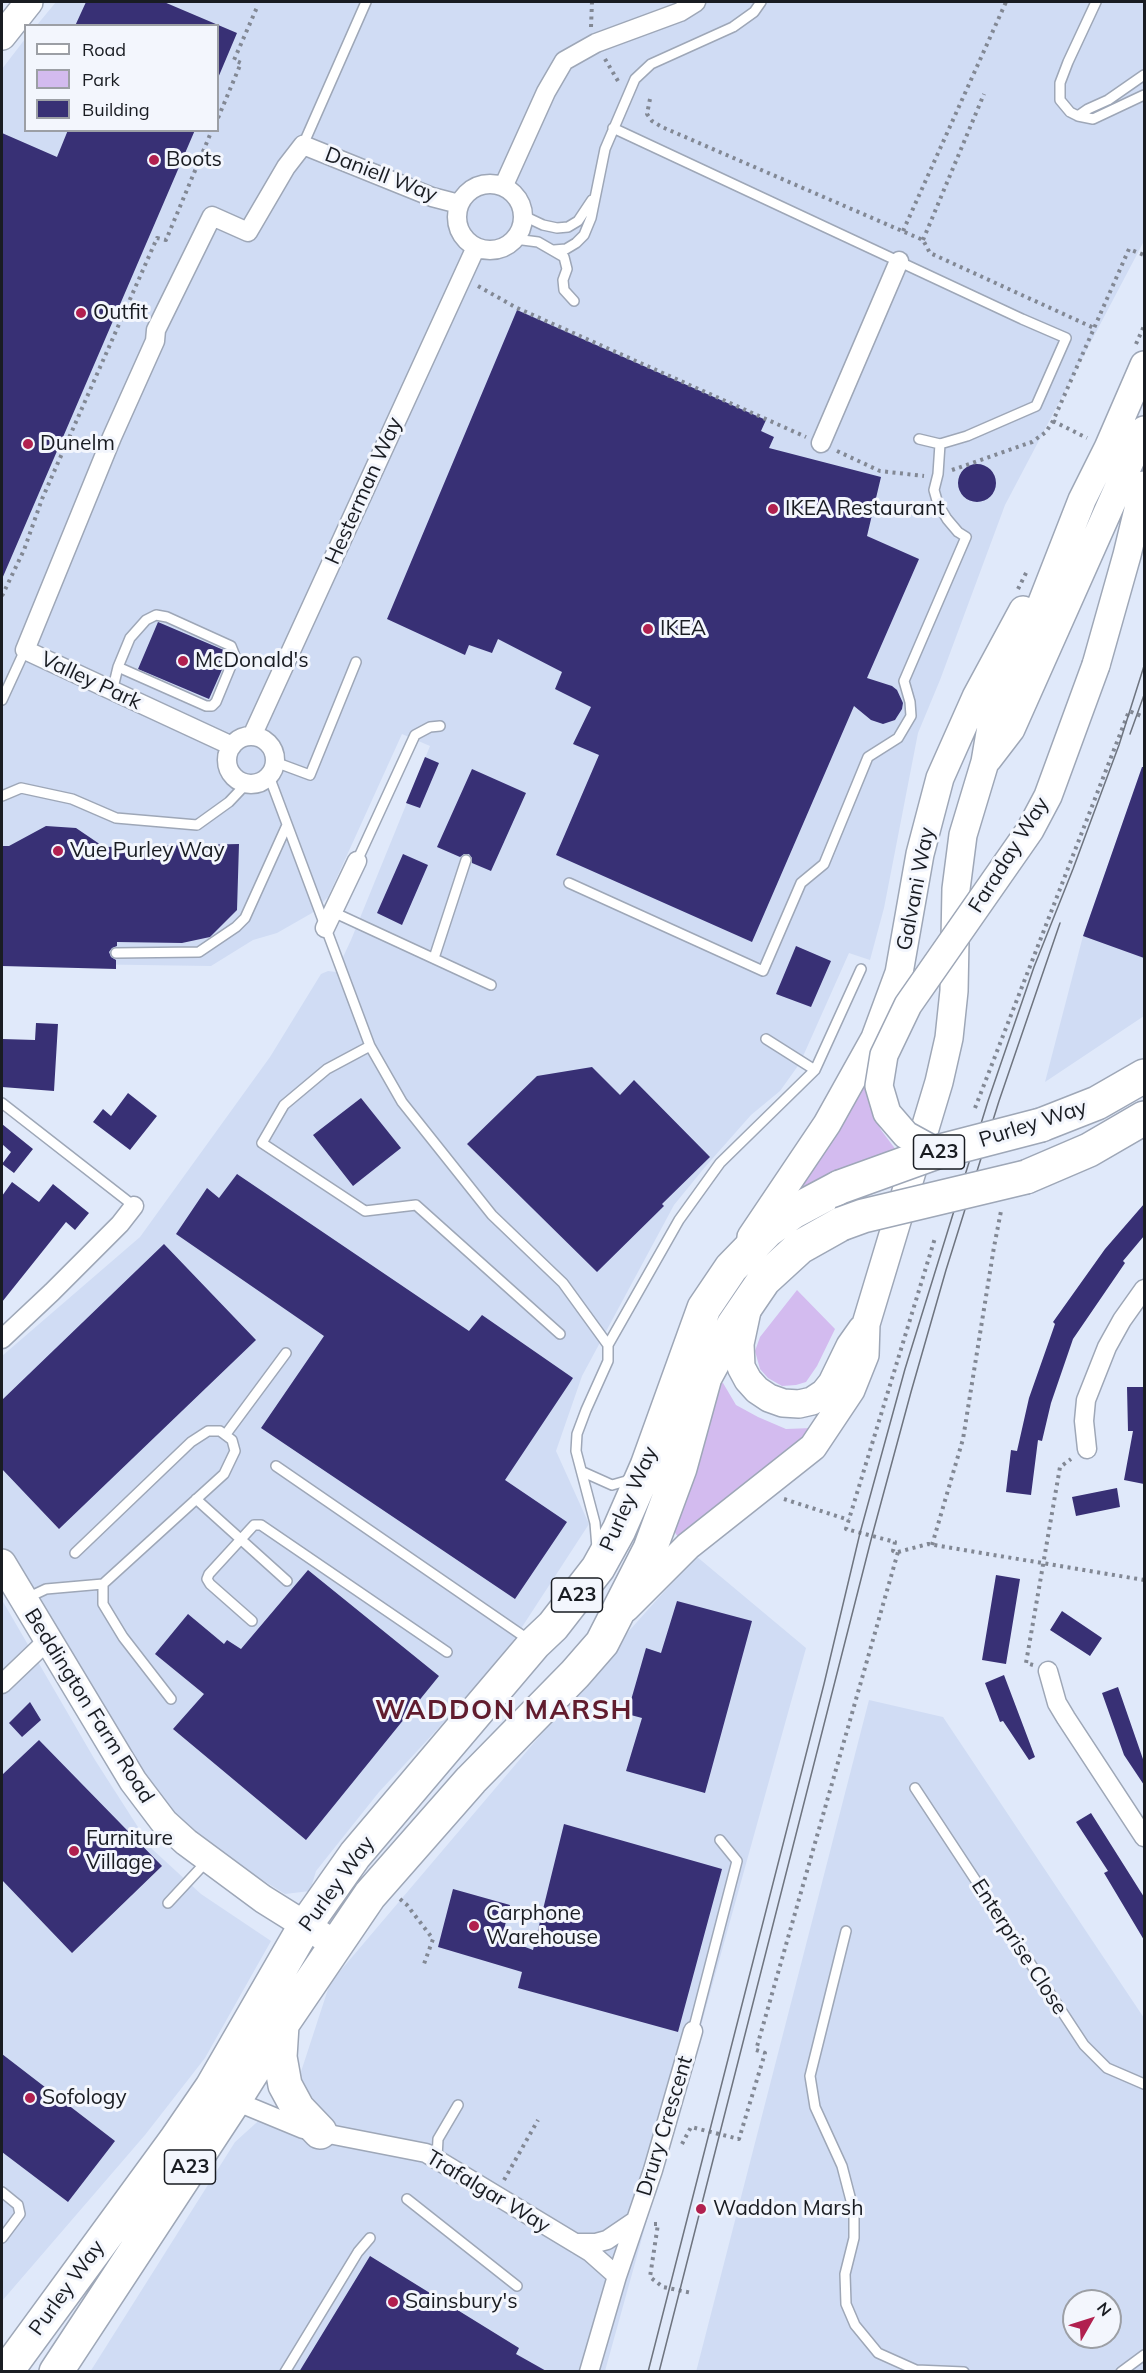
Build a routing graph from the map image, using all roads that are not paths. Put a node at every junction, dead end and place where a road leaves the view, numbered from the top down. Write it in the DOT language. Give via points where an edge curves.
graph roads {
  1 [pos="29,2"];
  2 [pos="366,2"];
  3 [pos="696,2"];
  4 [pos="761,2"];
  5 [pos="1096,2"];
  6 [pos="2,36"];
  7 [pos="1144,75"];
  8 [pos="1144,95"];
  9 [pos="1078,116"];
  10 [pos="612,128"];
  11 [pos="303,145"];
  12 [pos="504,186"];
  13 [pos="595,195"];
  14 [pos="459,204"];
  15 [pos="524,216"];
  16 [pos="515,239"];
  17 [pos="476,247"];
  18 [pos="554,250"];
  19 [pos="899,261"];
  20 [pos="574,301"];
  21 [pos="1144,365"];
  22 [pos="1144,430"];
  23 [pos="919,439"];
  24 [pos="821,443"];
  25 [pos="940,444"];
  26 [pos="1144,485"];
  27 [pos="1082,500"];
  28 [pos="25,650"];
  29 [pos="356,662"];
  30 [pos="118,667"];
  31 [pos="112,692"];
  32 [pos="2,700"];
  33 [pos="440,726"];
  34 [pos="252,736"];
  35 [pos="232,746"];
  36 [pos="985,762"];
  37 [pos="272,769"];
  38 [pos="247,783"];
  39 [pos="2,796"];
  40 [pos="287,825"];
  41 [pos="466,860"];
  42 [pos="357,861"];
  43 [pos="569,883"];
  44 [pos="329,920"];
  45 [pos="116,953"];
  46 [pos="434,958"];
  47 [pos="861,969"];
  48 [pos="491,985"];
  49 [pos="766,1039"];
  50 [pos="370,1046"];
  51 [pos="815,1070"];
  52 [pos="1144,1076"];
  53 [pos="2,1103"];
  54 [pos="1144,1118"];
  55 [pos="937,1152"];
  56 [pos="134,1206"];
  57 [pos="730,1268"];
  58 [pos="1144,1289"];
  59 [pos="752,1294"];
  60 [pos="866,1323"];
  61 [pos="560,1334"];
  62 [pos="2,1340"];
  63 [pos="609,1345"];
  64 [pos="286,1353"];
  65 [pos="226,1434"];
  66 [pos="1087,1449"];
  67 [pos="276,1466"];
  68 [pos="647,1466"];
  69 [pos="583,1472"];
  70 [pos="196,1499"];
  71 [pos="240,1540"];
  72 [pos="75,1553"];
  73 [pos="2,1563"];
  74 [pos="598,1568"];
  75 [pos="287,1581"];
  76 [pos="103,1584"];
  77 [pos="23,1600"];
  78 [pos="252,1621"];
  79 [pos="613,1622"];
  80 [pos="47,1641"];
  81 [pos="534,1644"];
  82 [pos="447,1652"];
  83 [pos="1048,1671"];
  84 [pos="2,1684"];
  85 [pos="171,1699"];
  86 [pos="915,1788"];
  87 [pos="1144,1837"];
  88 [pos="720,1840"];
  89 [pos="208,1859"];
  90 [pos="168,1903"];
  91 [pos="305,1926"];
  92 [pos="846,1931"];
  93 [pos="335,1944"];
  94 [pos="283,2023"];
  95 [pos="693,2031"];
  96 [pos="1144,2084"];
  97 [pos="223,2094"];
  98 [pos="458,2105"];
  99 [pos="320,2132"];
  100 [pos="436,2158"];
  101 [pos="2,2192"];
  102 [pos="407,2199"];
  103 [pos="635,2221"];
  104 [pos="2,2238"];
  105 [pos="370,2238"];
  106 [pos="575,2243"];
  107 [pos="617,2276"];
  108 [pos="517,2286"];
  109 [pos="1144,2355"];
  110 [pos="6,2372"];
  111 [pos="56,2372"];
  112 [pos="285,2372"];
  113 [pos="589,2372"];
  114 [pos="964,2372"];
  115 [pos="1121,2372"];
  1 -- 6 [label="street"];
  2 -- 11 [label="lane"];
  3 -- 12 [label="street" via="680,12 596,43 564,61"];
  4 -- 10 [label="lane" via="733,27 651,64 635,79"];
  5 -- 9 [label="lane" via="1060,83 1060,100"];
  7 -- 9 [label="lane"];
  8 -- 9 [label="lane" via="1094,119"];
  10 -- 13 [label="lane"];
  10 -- 19 [label="lane"];
  11 -- 14 [label="street, Daniell Way" via="432,197"];
  11 -- 28 [label="street, Valley Park" via="248,232 212,216 156,330"];
  12 -- 14 [label="street" via="476,186 466,192"];
  12 -- 15 [label="street" via="519,199"];
  13 -- 15 [label="lane" via="578,221 568,227 543,225"];
  13 -- 18 [label="lane" via="584,234 567,249"];
  14 -- 17 [label="street" via="457,222 463,238"];
  15 -- 16 [label="street"];
  16 -- 17 [label="street" via="494,250"];
  16 -- 18 [label="lane" via="538,242"];
  17 -- 34 [label="street, Hesterman Way"];
  18 -- 20 [label="lane" via="564,258 564,290"];
  19 -- 24 [label="street"];
  19 -- 25 [label="lane" via="1066,338 1036,406"];
  21 -- 27 [label="street"];
  22 -- 36 [label="street" via="1011,729"];
  23 -- 25 [label="lane"];
  25 -- 43 [label="lane" via="934,490 938,504 966,537 904,681 911,716 898,738 868,757 824,864 801,883 763,971"];
  26 -- 55 [label="street, Faraday Way, bridge" via="1096,665 1048,796 1030,830 908,1005 885,1055 879,1086 887,1113 906,1135"];
  27 -- 36 [label="street" via="991,726"];
  27 -- 57 [label="street, Galvani Way" via="976,697 940,778 899,972 875,1038 827,1124"];
  28 -- 31 [label="street, Valley Park"];
  28 -- 32 [label="lane"];
  29 -- 37 [label="lane" via="310,775"];
  30 -- 30 [label="lane" via="138,627 156,615 231,646 236,656 216,702 206,706"];
  30 -- 31 [label="lane"];
  31 -- 35 [label="street, Valley Park"];
  33 -- 42 [label="lane" via="415,735"];
  34 -- 35 [label="street"];
  34 -- 37 [label="street" via="271,747"];
  35 -- 38 [label="street" via="228,764 234,776"];
  36 -- 60 [label="street" via="963,836 956,889 949,1038"];
  37 -- 38 [label="street" via="255,783"];
  37 -- 40 [label="lane"];
  38 -- 39 [label="lane" via="197,825 116,818 72,799 21,788"];
  40 -- 44 [label="lane"];
  40 -- 45 [label="lane" via="245,918 199,952"];
  41 -- 46 [label="lane"];
  42 -- 44 [label="street"];
  44 -- 46 [label="lane"];
  44 -- 50 [label="lane"];
  46 -- 48 [label="lane"];
  47 -- 51 [label="lane"];
  49 -- 51 [label="lane"];
  50 -- 61 [label="lane" via="327,1069 284,1105 262,1143 365,1210 416,1204"];
  50 -- 63 [label="lane" via="402,1102 492,1215 563,1283"];
  51 -- 63 [label="lane" via="720,1163 679,1220"];
  52 -- 55 [label="highway, Purley Way / A23, bridge" via="1097,1103 1041,1125"];
  53 -- 56 [label="lane"];
  54 -- 59 [label="highway, Purley Way / A23, bridge" via="1089,1150 1026,1177 841,1224 800,1247"];
  55 -- 57 [label="highway, Purley Way / A23, bridge" via="840,1187 793,1212"];
  56 -- 62 [label="street"];
  57 -- 68 [label="highway, Purley Way / A23" via="694,1330"];
  58 -- 66 [label="street" via="1107,1347 1086,1400"];
  59 -- 60 [label="street" via="740,1344 741,1367 757,1390 783,1403 799,1404 824,1394"];
  59 -- 79 [label="highway, Purley Way / A23" via="705,1377 680,1468 650,1549"];
  60 -- 79 [label="street" via="865,1355 851,1390 813,1447 688,1546"];
  63 -- 69 [label="lane" via="608,1361 577,1434 576,1451"];
  64 -- 65 [label="lane"];
  65 -- 70 [label="lane" via="235,1451 231,1463"];
  65 -- 72 [label="lane" via="208,1431 191,1442"];
  67 -- 81 [label="lane"];
  68 -- 69 [label="lane" via="626,1481 612,1485"];
  68 -- 74 [label="highway, Purley Way / A23" via="620,1530"];
  69 -- 74 [label="lane" via="595,1523"];
  70 -- 71 [label="lane"];
  70 -- 76 [label="lane"];
  71 -- 75 [label="lane"];
  71 -- 78 [label="lane" via="207,1579"];
  71 -- 82 [label="lane" via="254,1525 261,1525"];
  73 -- 77 [label="street, Beddington Farm Road"];
  74 -- 81 [label="highway, Purley Way / A23" via="554,1626"];
  76 -- 77 [label="lane" via="46,1589"];
  76 -- 85 [label="lane" via="103,1604"];
  77 -- 80 [label="street, Beddington Farm Road"];
  79 -- 93 [label="highway, Purley Way / A23" via="602,1643 575,1674 471,1780 387,1875"];
  80 -- 84 [label="street"];
  80 -- 89 [label="street, Beddington Farm Road" via="149,1803 164,1822"];
  81 -- 91 [label="highway, Purley Way / A23" via="367,1839"];
  83 -- 87 [label="street" via="1066,1718"];
  86 -- 96 [label="lane, Enterprise Close" via="1083,2045 1107,2068"];
  88 -- 95 [label="lane" via="737,1861"];
  89 -- 90 [label="lane"];
  89 -- 91 [label="street, Beddington Farm Road"];
  91 -- 93 [label="street, Beddington Farm Road"];
  91 -- 97 [label="highway, Purley Way / A23"];
  92 -- 114 [label="lane" via="810,2076 815,2107 842,2166 854,2212 854,2238 845,2274 846,2304 855,2325 878,2353 916,2370"];
  93 -- 94 [label="highway, Purley Way / A23"];
  94 -- 97 [label="highway, Purley Way / A23"];
  94 -- 99 [label="highway" via="280,2057 285,2085 298,2109"];
  95 -- 103 [label="street, Drury Crescent"];
  97 -- 99 [label="street, Trafalgar Way" via="303,2129"];
  97 -- 110 [label="highway, Purley Way / A23" via="175,2141"];
  97 -- 111 [label="highway, Purley Way / A23"];
  98 -- 100 [label="lane" via="438,2139"];
  99 -- 100 [label="street, Trafalgar Way"];
  100 -- 106 [label="street, Trafalgar Way"];
  101 -- 104 [label="lane" via="20,2209"];
  102 -- 108 [label="lane"];
  103 -- 106 [label="street, Drury Crescent" via="607,2240"];
  103 -- 107 [label="street, Drury Crescent"];
  105 -- 112 [label="lane"];
  106 -- 107 [label="street, Trafalgar Way"];
  107 -- 113 [label="street, Drury Crescent"];
  109 -- 115 [label="lane"];
}
